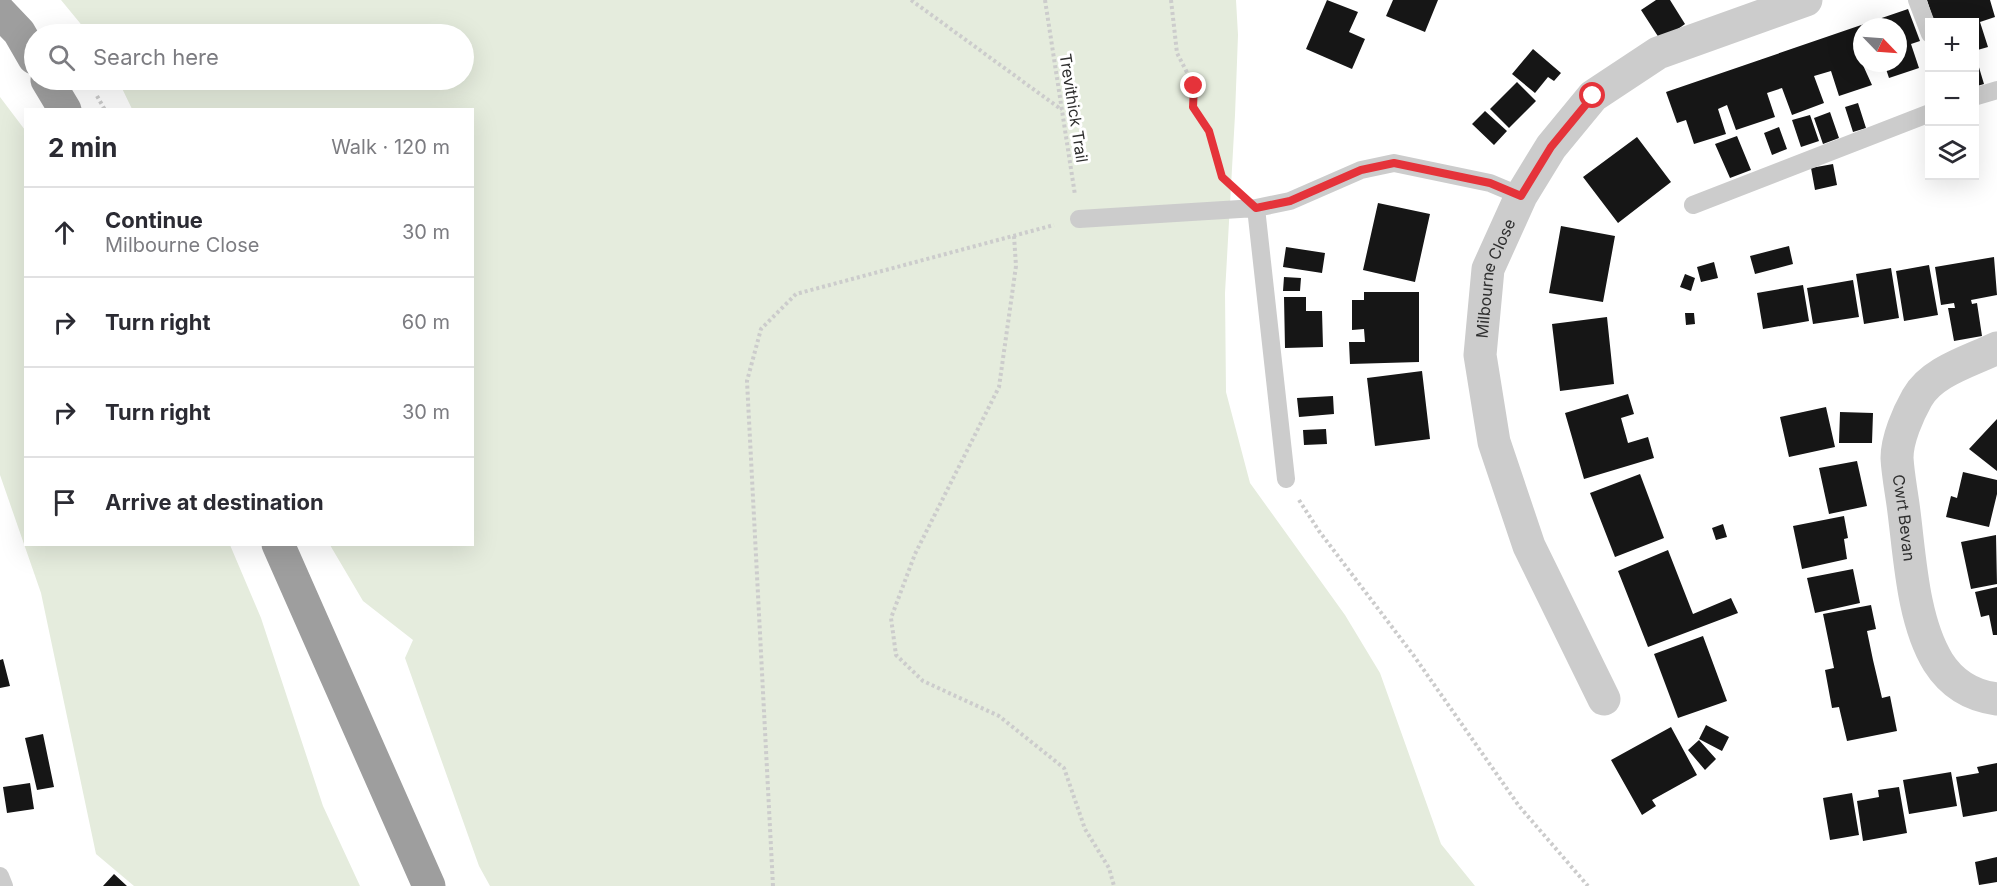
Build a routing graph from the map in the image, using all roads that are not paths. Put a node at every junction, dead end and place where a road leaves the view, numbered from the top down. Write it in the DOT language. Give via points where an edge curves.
graph roads {
  1 [pos="1806,0"];
  2 [pos="1917,0"];
  3 [pos="0,12"];
  4 [pos="1925,23"];
  5 [pos="24,41"];
  6 [pos="53,90"];
  7 [pos="1997,90"];
  8 [pos="1979,95"];
  9 [pos="64,108"];
  10 [pos="1925,115"];
  11 [pos="1521,196"];
  12 [pos="1693,205"];
  13 [pos="1256,208"];
  14 [pos="1078,219"];
  15 [pos="1997,348"];
  16 [pos="1286,479"];
  17 [pos="279,546"];
  18 [pos="1604,699"];
  19 [pos="1997,699"];
  20 [pos="0,876"];
  21 [pos="4,886"];
  22 [pos="429,886"];
  1 -- 11 [label="street, Milbourne Close" via="1658,53 1593,96 1551,147"];
  2 -- 4 [label="lane"];
  3 -- 5 [label="highway"];
  6 -- 9 [label="highway"];
  7 -- 8 [label="lane"];
  10 -- 12 [label="lane"];
  11 -- 13 [label="lane" via="1490,183 1394,163 1361,170 1290,201"];
  11 -- 18 [label="street, Milbourne Close" via="1488,269 1480,355 1492,431 1529,546"];
  13 -- 14 [label="lane"];
  13 -- 16 [label="lane"];
  15 -- 19 [label="street, Cwrt Bevan" via="1940,375 1918,395 1906,420 1897,456 1914,589 1928,640 1938,662 1958,685 1978,697"];
  17 -- 22 [label="highway"];
  20 -- 21 [label="lane"];
}
